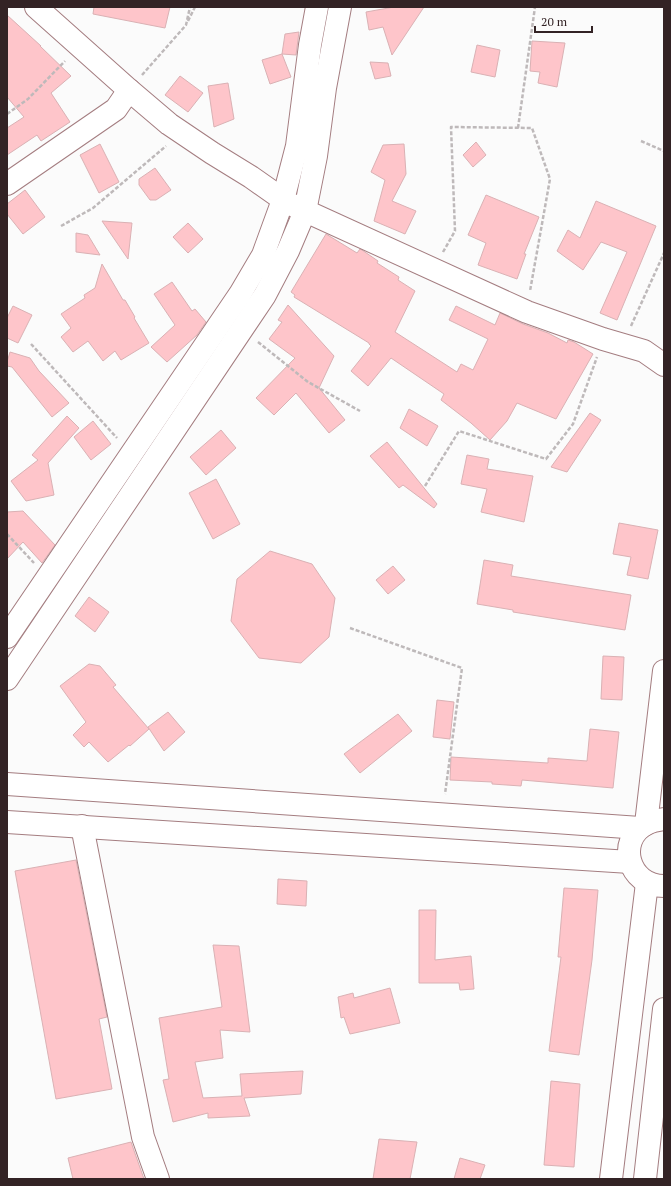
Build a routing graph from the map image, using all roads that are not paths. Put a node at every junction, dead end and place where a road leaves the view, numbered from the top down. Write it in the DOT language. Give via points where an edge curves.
graph roads {
  1 [pos="36,7"];
  2 [pos="317,7"];
  3 [pos="340,7"];
  4 [pos="129,90"];
  5 [pos="7,184"];
  6 [pos="283,200"];
  7 [pos="305,211"];
  8 [pos="664,365"];
  9 [pos="7,638"];
  10 [pos="664,671"];
  11 [pos="7,679"];
  12 [pos="7,784"];
  13 [pos="7,822"];
  14 [pos="650,824"];
  15 [pos="82,826"];
  16 [pos="630,862"];
  17 [pos="655,885"];
  18 [pos="664,1009"];
  19 [pos="657,1137"];
  20 [pos="158,1179"];
  21 [pos="611,1179"];
  22 [pos="645,1179"];
  1 -- 4 [label="main road"];
  2 -- 6 [label="main road" via="298,146"];
  3 -- 7 [label="main road"];
  4 -- 5 [label="main road" via="116,108"];
  4 -- 6 [label="main road" via="169,124"];
  6 -- 7 [label="main road"];
  6 -- 9 [label="main road" via="263,255 240,294"];
  7 -- 8 [label="main road" via="527,312 644,351"];
  7 -- 11 [label="main road" via="288,252 242,329"];
  10 -- 14 [label="main road"];
  12 -- 14 [label="main road" via="442,814"];
  13 -- 15 [label="main road"];
  14 -- 16 [label="main road" via="634,835 630,844"];
  15 -- 16 [label="main road"];
  15 -- 20 [label="main road" via="143,1137"];
  16 -- 17 [label="main road" via="639,878"];
  17 -- 21 [label="main road"];
  18 -- 19 [label="main road"];
  19 -- 22 [label="main road"];
}
